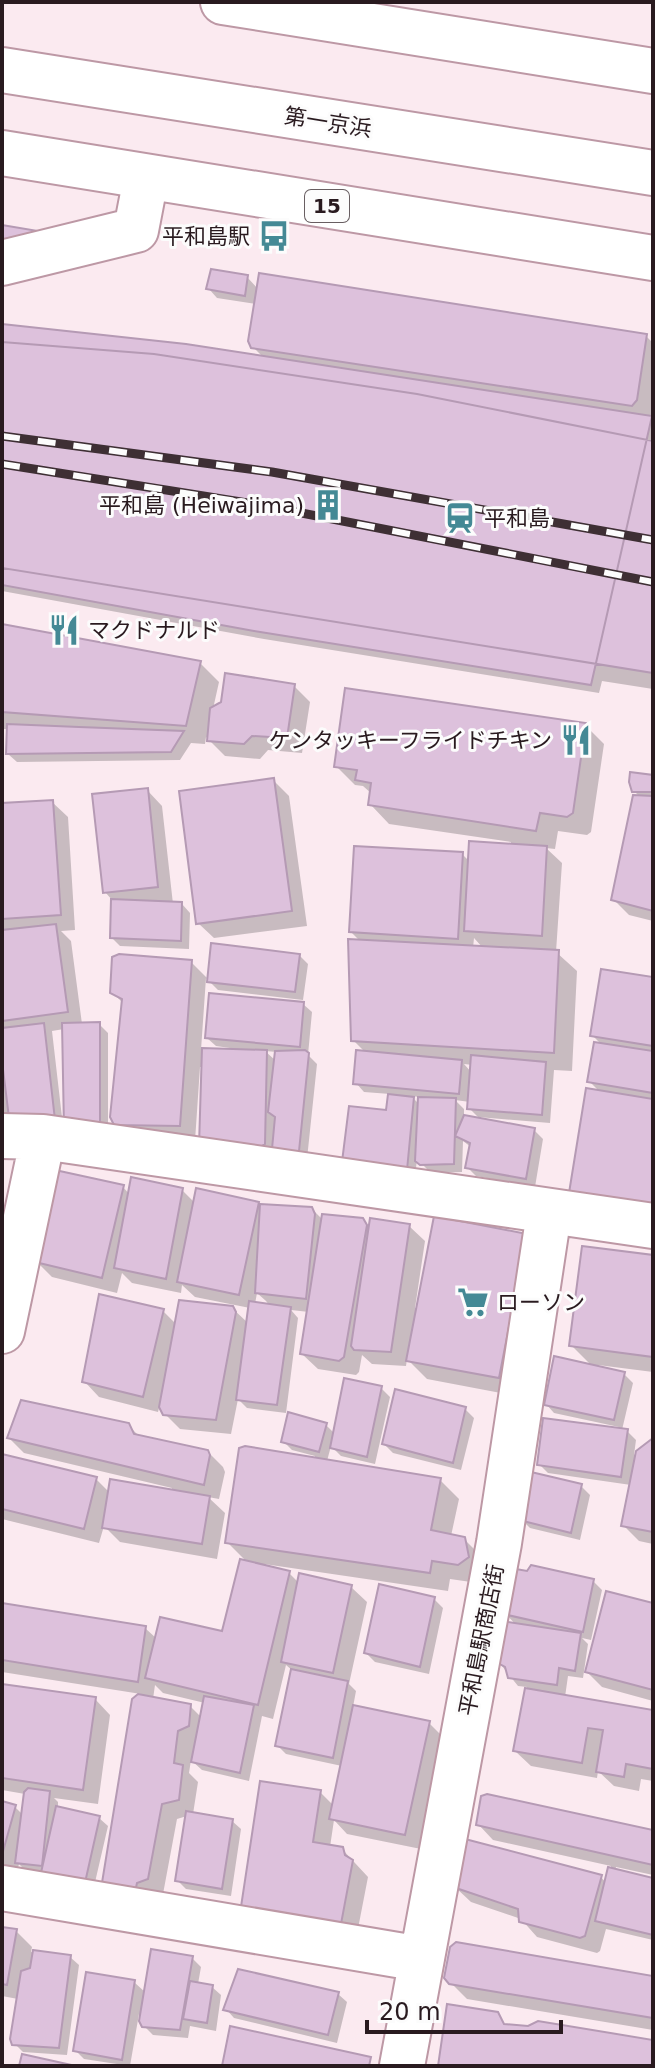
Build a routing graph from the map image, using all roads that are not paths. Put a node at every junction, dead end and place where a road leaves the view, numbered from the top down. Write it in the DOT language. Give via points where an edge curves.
graph roads {
  1 [pos="223,2"];
  2 [pos="633,68"];
  3 [pos="2,70"];
  4 [pos="2,153"];
  5 [pos="653,173"];
  6 [pos="146,178"];
  7 [pos="653,258"];
  8 [pos="2,263"];
  9 [pos="23,1136"];
  10 [pos="549,1213"];
  11 [pos="653,1226"];
  12 [pos="2,1331"];
  13 [pos="2,1888"];
  14 [pos="421,1959"];
  15 [pos="402,2066"];
  1 -- 2 [label="main road"];
  3 -- 5 [label="main road, 第一京浜"];
  4 -- 6 [label="main road, 15"];
  6 -- 7 [label="main road, 15"];
  6 -- 8 [label="main road" via="136,230"];
  9 -- 10 [label="main road"];
  9 -- 12 [label="main road"];
  10 -- 11 [label="main road"];
  10 -- 14 [label="main road, 平和島駅商店街" via="499,1543"];
  13 -- 14 [label="main road"];
  14 -- 15 [label="main road, 平和島駅商店街"];
}
